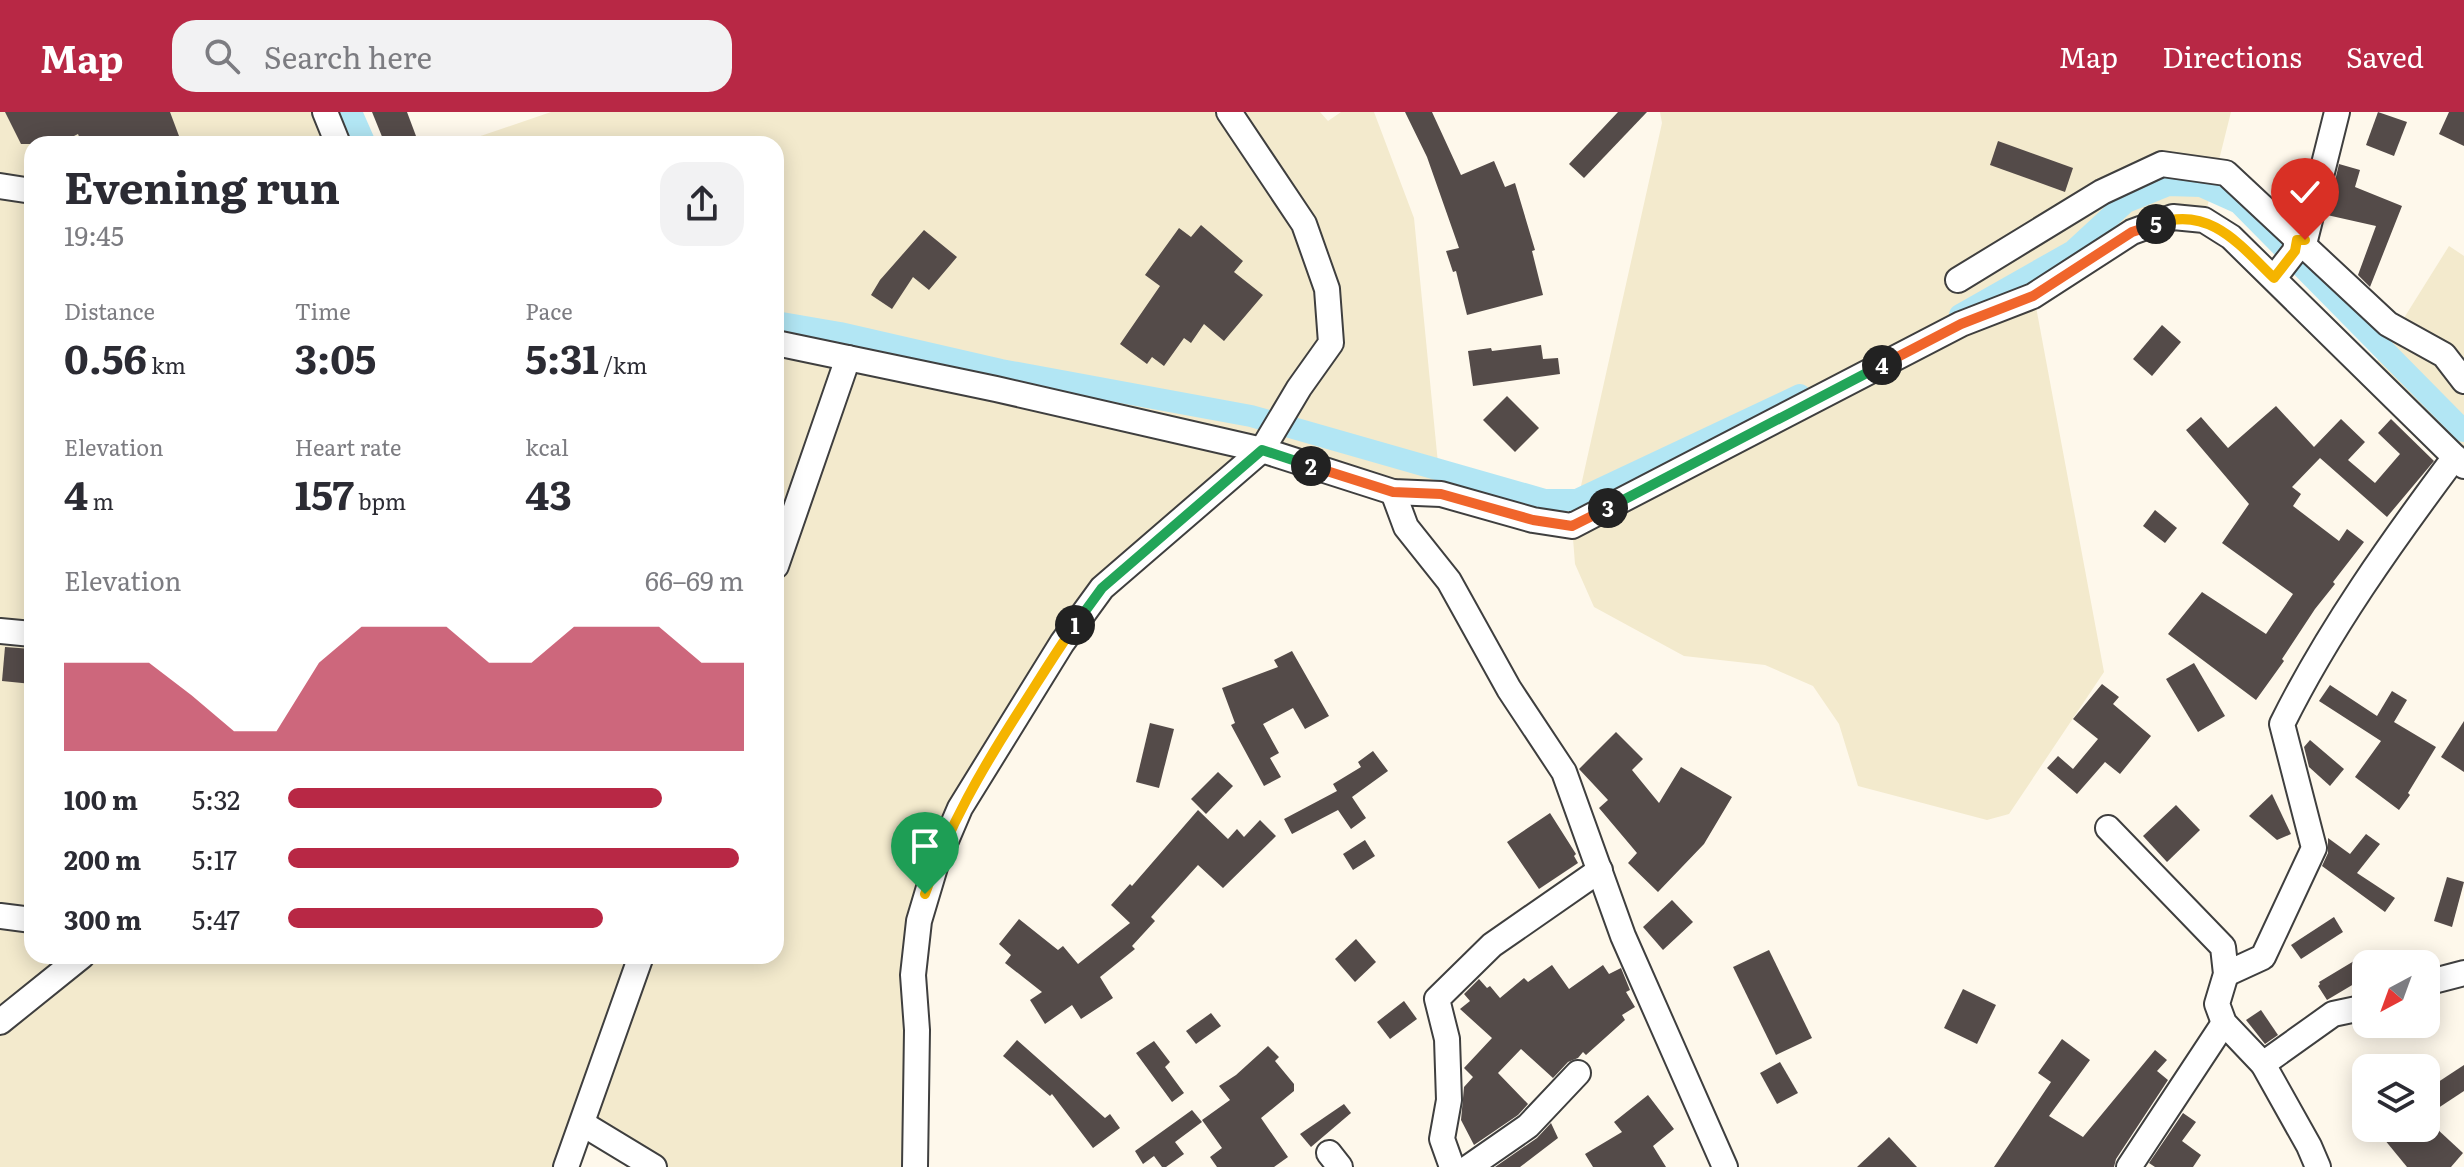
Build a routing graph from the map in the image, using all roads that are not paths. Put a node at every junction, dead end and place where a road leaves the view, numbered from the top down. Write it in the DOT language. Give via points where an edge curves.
graph roads {
  1 [pos="325,112"];
  2 [pos="1229,112"];
  3 [pos="2337,112"];
  4 [pos="335,136"];
  5 [pos="0,186"];
  6 [pos="24,190"];
  7 [pos="2288,259"];
  8 [pos="1958,280"];
  9 [pos="784,345"];
  10 [pos="848,358"];
  11 [pos="2464,381"];
  12 [pos="1273,431"];
  13 [pos="2459,462"];
  14 [pos="1393,492"];
  15 [pos="784,543"];
  16 [pos="0,631"];
  17 [pos="24,633"];
  18 [pos="2108,828"];
  19 [pos="1600,870"];
  20 [pos="0,916"];
  21 [pos="24,919"];
  22 [pos="72,964"];
  23 [pos="638,964"];
  24 [pos="2464,973"];
  25 [pos="2226,974"];
  26 [pos="2440,979"];
  27 [pos="2352,1010"];
  28 [pos="0,1022"];
  29 [pos="2224,1023"];
  30 [pos="2263,1064"];
  31 [pos="1578,1073"];
  32 [pos="583,1124"];
  33 [pos="566,1167"];
  34 [pos="654,1167"];
  35 [pos="915,1167"];
  36 [pos="1452,1167"];
  37 [pos="1469,1167"];
  38 [pos="1725,1167"];
  39 [pos="2129,1167"];
  40 [pos="2318,1167"];
  1 -- 4 [label="street"];
  2 -- 12 [label="street" via="1304,224 1327,289 1331,343"];
  3 -- 7 [label="street" via="2305,240"];
  5 -- 6 [label="street"];
  7 -- 8 [label="street" via="2226,173 2162,164 2102,192"];
  7 -- 11 [label="street" via="2444,355"];
  7 -- 13 [label="street"];
  7 -- 14 [label="street" via="2231,237 2204,220 2173,217 2132,232 2033,296 1961,324 1572,526 1441,494"];
  9 -- 10 [label="street"];
  10 -- 12 [label="street"];
  10 -- 15 [label="street"];
  12 -- 14 [label="street"];
  12 -- 35 [label="street" via="1102,588 960,808 919,921 913,975"];
  13 -- 25 [label="street" via="2409,518 2282,724 2314,848 2263,957"];
  14 -- 19 [label="street" via="1406,527 1449,581 1509,689 1564,772"];
  16 -- 17 [label="street"];
  18 -- 25 [label="street" via="2223,947"];
  19 -- 36 [label="street" via="1492,945 1437,999 1447,1039 1449,1100 1442,1139"];
  19 -- 38 [label="street" via="1623,936"];
  20 -- 21 [label="street"];
  22 -- 28 [label="street"];
  23 -- 32 [label="street"];
  24 -- 26 [label="street"];
  25 -- 29 [label="street" via="2217,1004"];
  27 -- 30 [label="street" via="2333,1014"];
  29 -- 30 [label="street"];
  29 -- 39 [label="street"];
  30 -- 40 [label="street"];
  31 -- 37 [label="street" via="1528,1126"];
  32 -- 33 [label="street"];
  32 -- 34 [label="street"];
}
